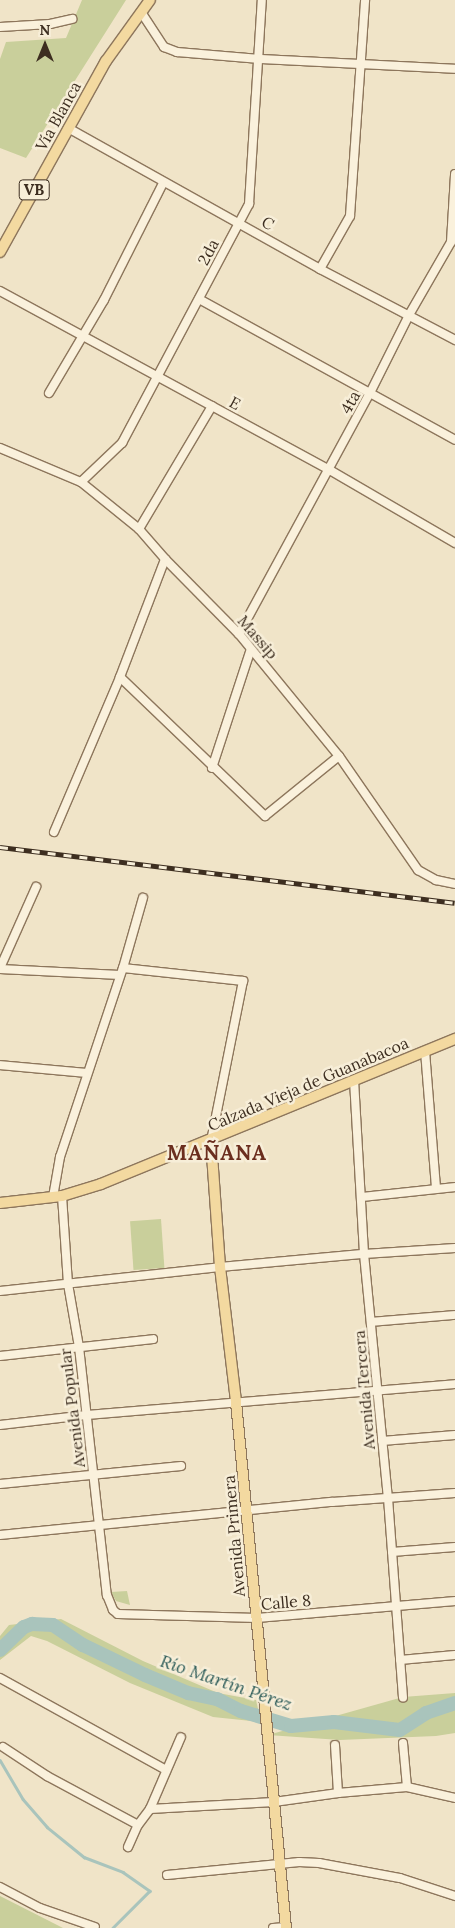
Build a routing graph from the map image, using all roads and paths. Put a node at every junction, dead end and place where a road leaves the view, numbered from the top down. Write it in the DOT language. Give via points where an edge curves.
graph roads {
  1 [pos="150,0"];
  2 [pos="262,0"];
  3 [pos="365,0"];
  4 [pos="141,12"];
  5 [pos="72,20"];
  6 [pos="0,27"];
  7 [pos="260,60"];
  8 [pos="362,63"];
  9 [pos="455,70"];
  10 [pos="68,128"];
  11 [pos="455,174"];
  12 [pos="163,183"];
  13 [pos="240,222"];
  14 [pos="453,242"];
  15 [pos="0,252"];
  16 [pos="320,269"];
  17 [pos="0,291"];
  18 [pos="199,299"];
  19 [pos="409,315"];
  20 [pos="83,336"];
  21 [pos="455,340"];
  22 [pos="158,376"];
  23 [pos="49,393"];
  24 [pos="370,393"];
  25 [pos="212,406"];
  26 [pos="455,440"];
  27 [pos="0,448"];
  28 [pos="328,468"];
  29 [pos="81,482"];
  30 [pos="139,529"];
  31 [pos="455,543"];
  32 [pos="165,559"];
  33 [pos="239,634"];
  34 [pos="251,649"];
  35 [pos="120,678"];
  36 [pos="340,756"];
  37 [pos="212,768"];
  38 [pos="54,832"];
  39 [pos="455,884"];
  40 [pos="36,887"];
  41 [pos="144,898"];
  42 [pos="0,968"];
  43 [pos="122,972"];
  44 [pos="455,1039"];
  45 [pos="425,1051"];
  46 [pos="0,1065"];
  47 [pos="86,1073"];
  48 [pos="354,1080"];
  49 [pos="211,1141"];
  50 [pos="455,1187"];
  51 [pos="436,1189"];
  52 [pos="57,1196"];
  53 [pos="362,1197"];
  54 [pos="0,1203"];
  55 [pos="455,1248"];
  56 [pos="364,1254"];
  57 [pos="220,1267"];
  58 [pos="68,1284"];
  59 [pos="0,1291"];
  60 [pos="455,1315"];
  61 [pos="371,1322"];
  62 [pos="153,1339"];
  63 [pos="79,1347"];
  64 [pos="0,1356"];
  65 [pos="455,1384"];
  66 [pos="378,1391"];
  67 [pos="236,1402"];
  68 [pos="87,1415"];
  69 [pos="0,1425"];
  70 [pos="455,1435"];
  71 [pos="382,1441"];
  72 [pos="181,1466"];
  73 [pos="94,1474"];
  74 [pos="0,1484"];
  75 [pos="455,1493"];
  76 [pos="388,1498"];
  77 [pos="246,1511"];
  78 [pos="99,1525"];
  79 [pos="0,1536"];
  80 [pos="455,1547"];
  81 [pos="392,1552"];
  82 [pos="455,1601"];
  83 [pos="396,1605"];
  84 [pos="118,1614"];
  85 [pos="257,1618"];
  86 [pos="455,1655"];
  87 [pos="400,1660"];
  88 [pos="0,1678"];
  89 [pos="402,1697"];
  90 [pos="181,1737"];
  91 [pos="402,1743"];
  92 [pos="335,1745"];
  93 [pos="3,1747"];
  94 [pos="166,1770"];
  95 [pos="407,1787"];
  96 [pos="338,1793"];
  97 [pos="455,1798"];
  98 [pos="274,1802"];
  99 [pos="150,1809"];
  100 [pos="138,1825"];
  101 [pos="128,1846"];
  102 [pos="280,1864"];
  103 [pos="167,1875"];
  104 [pos="0,1887"];
  105 [pos="455,1896"];
  106 [pos="95,1926"];
  107 [pos="286,1927"];
  108 [pos="272,1928"];
  1 -- 4 [label="main road, Vía Blanca / VB"];
  2 -- 7 [label="street, 2da"];
  3 -- 8 [label="street"];
  4 -- 7 [label="street" via="168,50"];
  4 -- 10 [label="main road, Vía Blanca / VB" via="106,60"];
  5 -- 6 [label="street"];
  7 -- 8 [label="street"];
  7 -- 13 [label="street, 2da" via="249,204"];
  8 -- 9 [label="street"];
  8 -- 16 [label="street" via="350,216"];
  10 -- 12 [label="street, C"];
  10 -- 15 [label="main road, Vía Blanca / VB"];
  11 -- 14 [label="street, 4ta"];
  12 -- 13 [label="street, C"];
  12 -- 20 [label="street"];
  13 -- 16 [label="street, C"];
  13 -- 18 [label="street, 2da"];
  14 -- 19 [label="street, 4ta"];
  16 -- 19 [label="street, C"];
  17 -- 20 [label="street, E"];
  18 -- 22 [label="street, 2da"];
  18 -- 24 [label="street"];
  19 -- 21 [label="street, C"];
  19 -- 24 [label="street, 4ta"];
  20 -- 22 [label="street, E"];
  20 -- 23 [label="street"];
  22 -- 25 [label="street, E"];
  22 -- 29 [label="street, 2da" via="122,443"];
  24 -- 26 [label="street"];
  24 -- 28 [label="street, 4ta"];
  25 -- 28 [label="street, E"];
  25 -- 30 [label="street"];
  27 -- 29 [label="street, Massip"];
  28 -- 31 [label="street, E"];
  28 -- 33 [label="street, 4ta"];
  29 -- 30 [label="street, Massip"];
  30 -- 32 [label="street, Massip"];
  32 -- 33 [label="street, Massip"];
  32 -- 35 [label="street"];
  33 -- 34 [label="street, Massip"];
  34 -- 36 [label="street, Massip"];
  34 -- 37 [label="street"];
  35 -- 37 [label="street"];
  35 -- 38 [label="street"];
  36 -- 37 [label="street" via="265,816"];
  36 -- 39 [label="street, Massip" via="418,870 436,880"];
  40 -- 42 [label="street"];
  41 -- 43 [label="street, Avenida Popular"];
  42 -- 43 [label="street"];
  43 -- 47 [label="street, Avenida Popular"];
  43 -- 49 [label="street" via="243,981"];
  44 -- 45 [label="main road, Calzada Vieja de Guanabacoa"];
  45 -- 48 [label="main road, Calzada Vieja de Guanabacoa"];
  45 -- 51 [label="street"];
  46 -- 47 [label="street"];
  47 -- 52 [label="street, Avenida Popular" via="60,1157"];
  48 -- 49 [label="main road, Calzada Vieja de Guanabacoa"];
  48 -- 53 [label="street, Avenida Tercera"];
  49 -- 52 [label="main road, Calzada Vieja de Guanabacoa" via="101,1184"];
  49 -- 57 [label="main road, Avenida Primera"];
  50 -- 51 [label="street"];
  51 -- 53 [label="street"];
  52 -- 54 [label="main road, Calzada Vieja de Guanabacoa"];
  52 -- 58 [label="street, Avenida Popular"];
  53 -- 56 [label="street, Avenida Tercera"];
  55 -- 56 [label="street"];
  56 -- 57 [label="street"];
  56 -- 61 [label="street, Avenida Tercera"];
  57 -- 58 [label="street"];
  57 -- 67 [label="main road, Avenida Primera"];
  58 -- 59 [label="street"];
  58 -- 63 [label="street, Avenida Popular"];
  60 -- 61 [label="street"];
  61 -- 66 [label="street, Avenida Tercera"];
  62 -- 63 [label="street"];
  63 -- 64 [label="street"];
  63 -- 68 [label="street, Avenida Popular"];
  65 -- 66 [label="street"];
  66 -- 67 [label="street"];
  66 -- 71 [label="street, Avenida Tercera"];
  67 -- 68 [label="street"];
  67 -- 77 [label="main road, Avenida Primera"];
  68 -- 69 [label="street"];
  68 -- 73 [label="street, Avenida Popular"];
  70 -- 71 [label="street"];
  71 -- 76 [label="street, Avenida Tercera"];
  72 -- 73 [label="street"];
  73 -- 74 [label="street"];
  73 -- 78 [label="street, Avenida Popular"];
  75 -- 76 [label="street"];
  76 -- 77 [label="street"];
  76 -- 81 [label="street, Avenida Tercera"];
  77 -- 78 [label="street"];
  77 -- 85 [label="main road, Avenida Primera"];
  78 -- 79 [label="street"];
  78 -- 84 [label="street, Avenida Popular" via="107,1595"];
  80 -- 81 [label="street"];
  81 -- 83 [label="street, Avenida Tercera"];
  82 -- 83 [label="street, Calle 8"];
  83 -- 85 [label="street, Calle 8"];
  83 -- 87 [label="street, Avenida Tercera"];
  84 -- 85 [label="street, Calle 8"];
  85 -- 98 [label="main road, Avenida Primera"];
  86 -- 87 [label="street"];
  87 -- 89 [label="street, Avenida Tercera"];
  88 -- 94 [label="street"];
  90 -- 94 [label="street"];
  91 -- 95 [label="street"];
  92 -- 96 [label="street"];
  93 -- 100 [label="street" via="47,1776"];
  94 -- 99 [label="street"];
  95 -- 96 [label="street"];
  95 -- 97 [label="street"];
  96 -- 98 [label="street"];
  98 -- 99 [label="street"];
  98 -- 102 [label="main road, Avenida Primera"];
  99 -- 100 [label="street"];
  100 -- 101 [label="street"];
  102 -- 103 [label="street"];
  102 -- 105 [label="street" via="319,1863 355,1868 400,1878"];
  102 -- 107 [label="main road, Avenida Primera"];
  104 -- 106 [label="street" via="40,1908"];
  107 -- 108 [label="street"];
}
